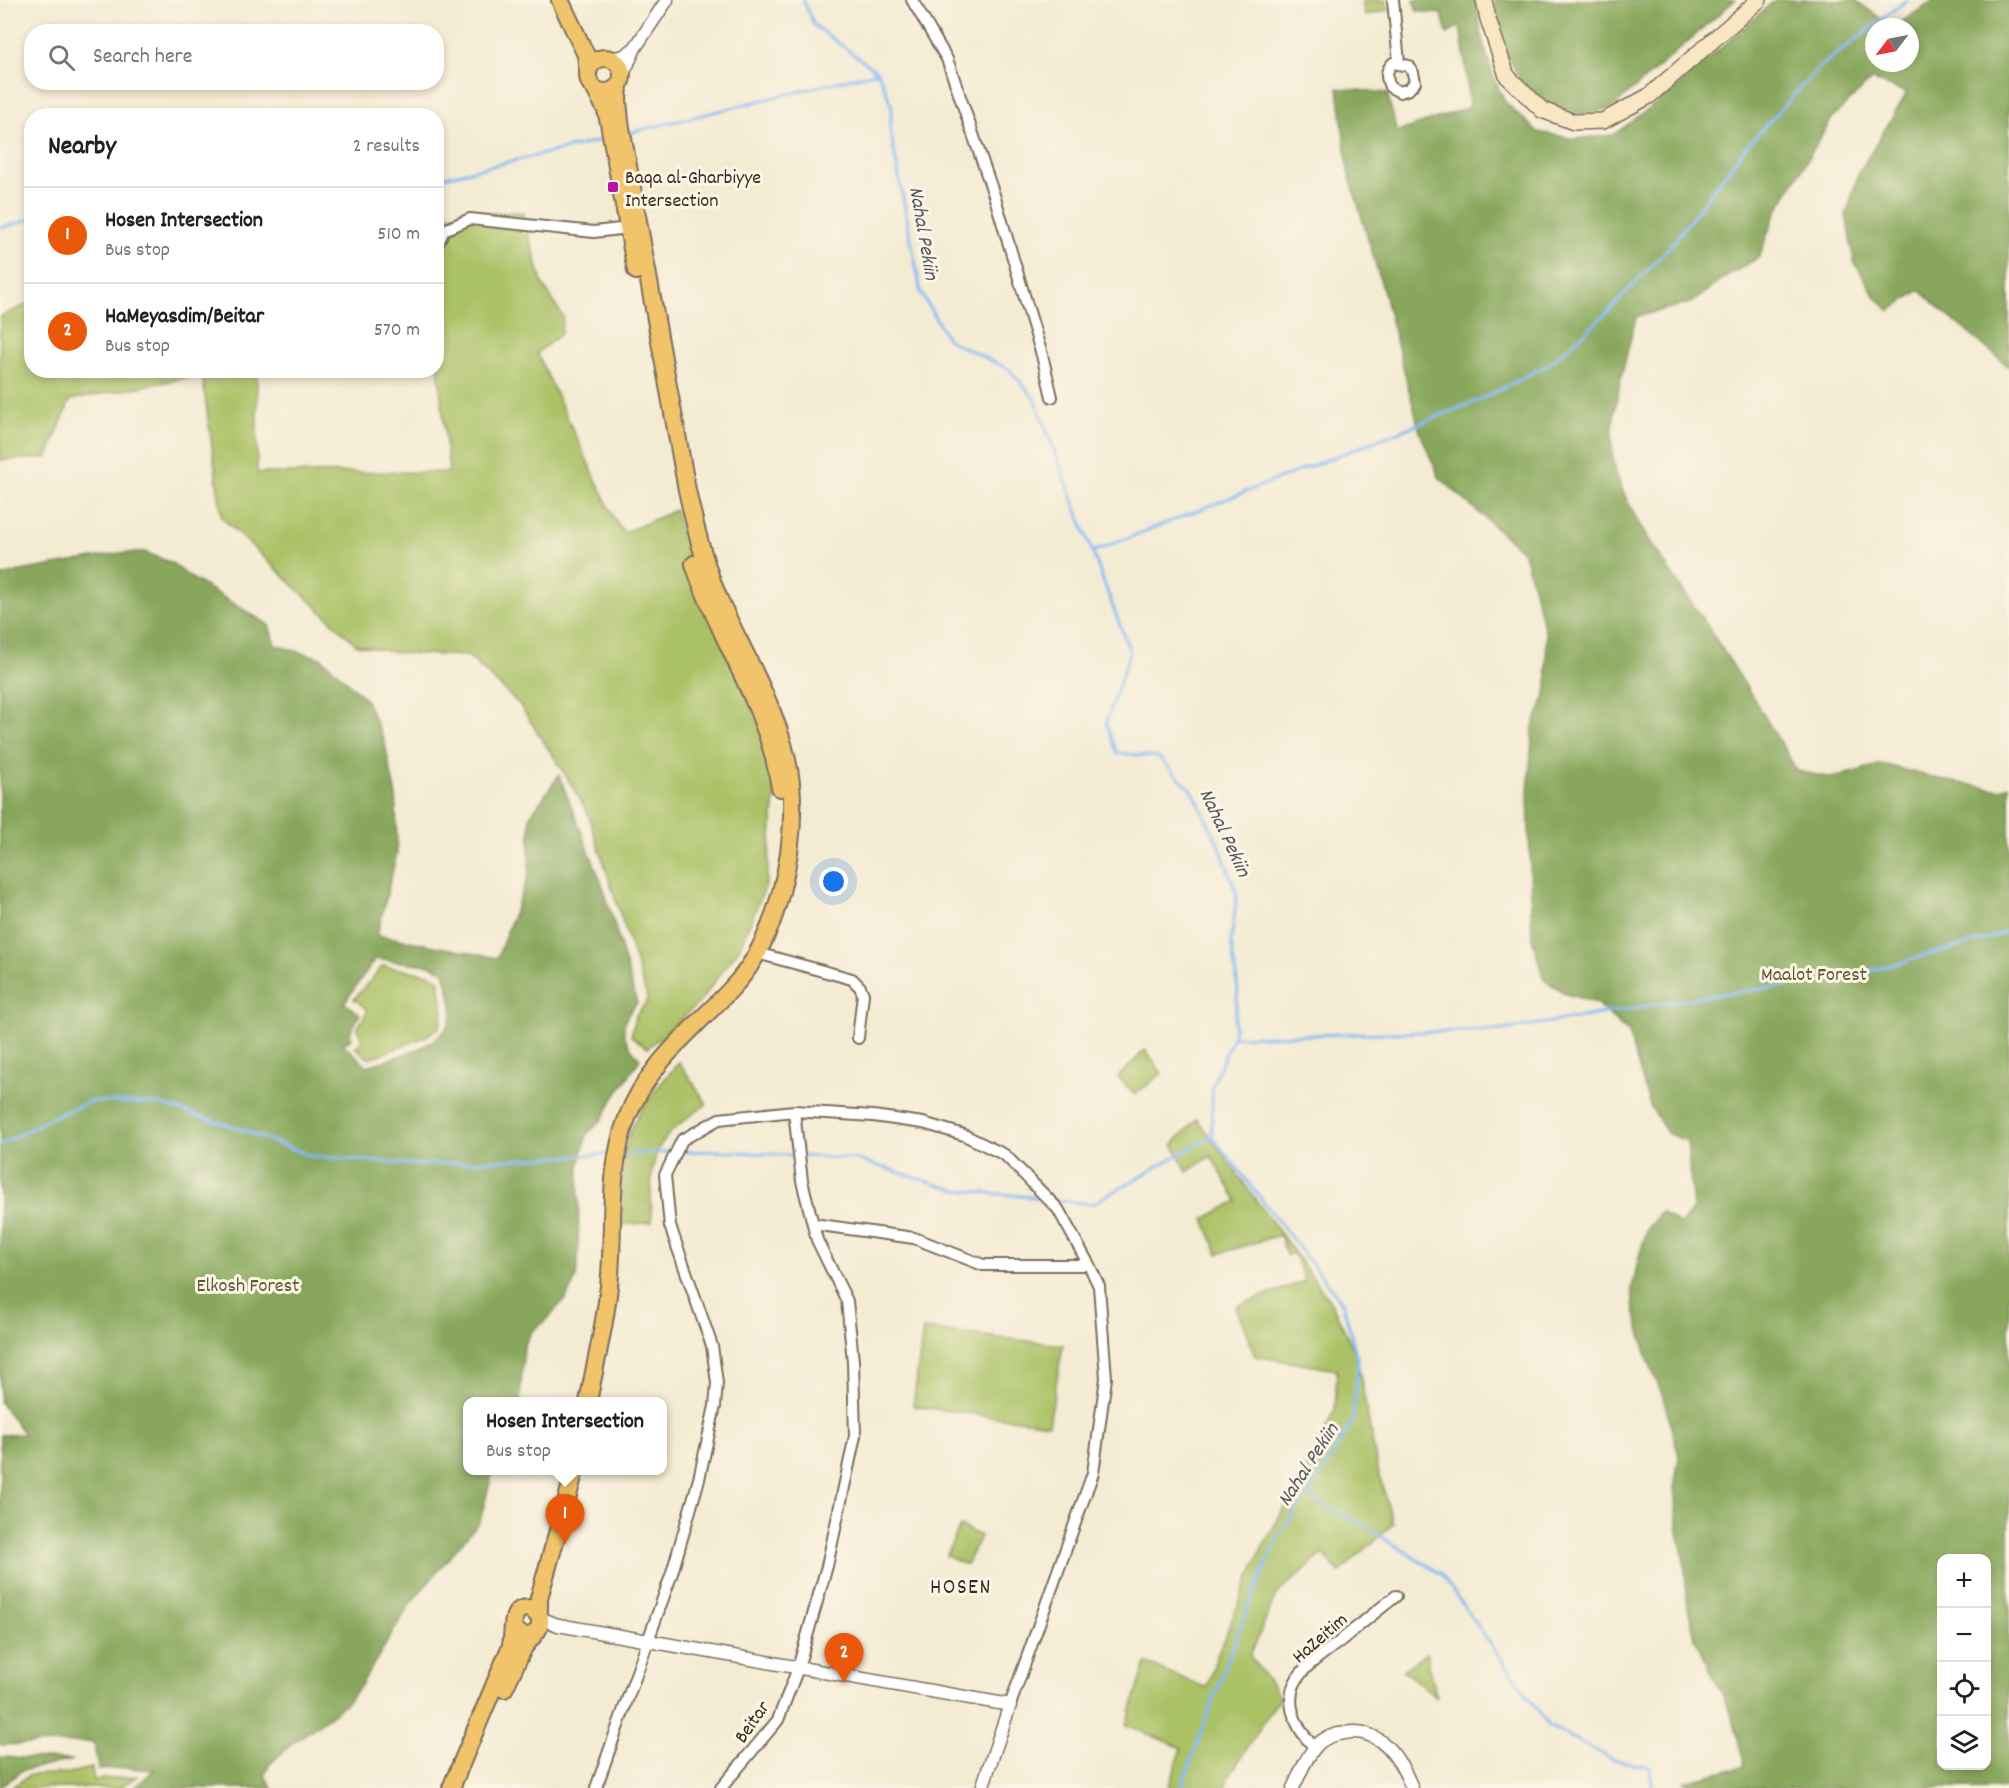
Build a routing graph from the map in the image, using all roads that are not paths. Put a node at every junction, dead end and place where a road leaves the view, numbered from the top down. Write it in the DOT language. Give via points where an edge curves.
graph roads {
  1 [pos="560,0"];
  2 [pos="570,0"];
  3 [pos="667,0"];
  4 [pos="912,0"];
  5 [pos="1393,0"];
  6 [pos="1484,0"];
  7 [pos="1759,0"];
  8 [pos="635,48"];
  9 [pos="607,58"];
  10 [pos="1399,63"];
  11 [pos="588,71"];
  12 [pos="621,80"];
  13 [pos="596,91"];
  14 [pos="636,208"];
  15 [pos="628,227"];
  16 [pos="444,230"];
  17 [pos="1052,397"];
  18 [pos="757,952"];
  19 [pos="858,1038"];
  20 [pos="794,1111"];
  21 [pos="813,1224"];
  22 [pos="1089,1265"];
  23 [pos="581,1397"];
  24 [pos="589,1397"];
  25 [pos="566,1475"];
  26 [pos="574,1475"];
  27 [pos="1396,1596"];
  28 [pos="522,1609"];
  29 [pos="538,1625"];
  30 [pos="514,1628"];
  31 [pos="648,1641"];
  32 [pos="798,1668"];
  33 [pos="1010,1705"];
  34 [pos="1315,1748"];
  35 [pos="451,1788"];
  36 [pos="459,1788"];
  37 [pos="596,1788"];
  38 [pos="721,1788"];
  39 [pos="982,1788"];
  40 [pos="1293,1788"];
  41 [pos="1412,1788"];
  1 -- 11 [label="main road" via="586,55"];
  2 -- 9 [label="main road" via="594,47"];
  3 -- 8 [label="street"];
  4 -- 17 [label="street" via="947,59 995,198"];
  5 -- 10 [label="street"];
  6 -- 7 [label="main road" via="1507,76 1542,110 1574,122 1603,121 1649,96"];
  8 -- 9 [label="street" via="624,56"];
  8 -- 12 [label="street"];
  9 -- 11 [label="main road" via="594,62"];
  9 -- 12 [label="main road" via="619,65"];
  11 -- 13 [label="main road" via="589,82"];
  12 -- 13 [label="main road" via="608,93"];
  12 -- 14 [label="main road" via="620,122"];
  13 -- 15 [label="main road" via="606,110"];
  14 -- 15 [label="street" via="635,222"];
  14 -- 18 [label="main road" via="698,539 718,597 770,709 788,764 792,811 786,866 772,918"];
  15 -- 16 [label="street" via="594,232 470,219"];
  15 -- 23 [label="main road" via="688,544 707,600 768,736 781,794 781,836 775,876 748,952 720,990 654,1056 627,1099 614,1130 604,1179 602,1277"];
  18 -- 19 [label="street" via="852,979 863,994"];
  18 -- 24 [label="main road" via="734,986 660,1062 626,1122 612,1180 609,1287"];
  20 -- 21 [label="street, Beitar" via="802,1180"];
  20 -- 22 [label="street" via="923,1123 964,1135 1005,1155 1058,1209"];
  20 -- 31 [label="street" via="719,1119 682,1140 665,1175 670,1226 712,1346 717,1383 699,1479"];
  21 -- 22 [label="street" via="914,1238 983,1265"];
  21 -- 32 [label="street, Beitar" via="847,1301 855,1436 827,1566"];
  22 -- 33 [label="street" via="1099,1286 1106,1378 1093,1473"];
  25 -- 28 [label="main road" via="534,1587"];
  26 -- 29 [label="main road" via="539,1598"];
  27 -- 34 [label="street, HaZeitim" via="1308,1666 1296,1682 1293,1717"];
  28 -- 29 [label="main road" via="531,1608"];
  28 -- 30 [label="main road" via="513,1618"];
  29 -- 30 [label="main road" via="524,1636"];
  29 -- 31 [label="street"];
  29 -- 36 [label="main road"];
  30 -- 35 [label="main road" via="510,1648"];
  31 -- 32 [label="street"];
  31 -- 37 [label="street"];
  32 -- 33 [label="street"];
  32 -- 38 [label="street, Beitar" via="778,1720"];
  33 -- 39 [label="street"];
  34 -- 40 [label="street"];
  34 -- 41 [label="street" via="1339,1734 1361,1732 1374,1737 1394,1754"];
}
